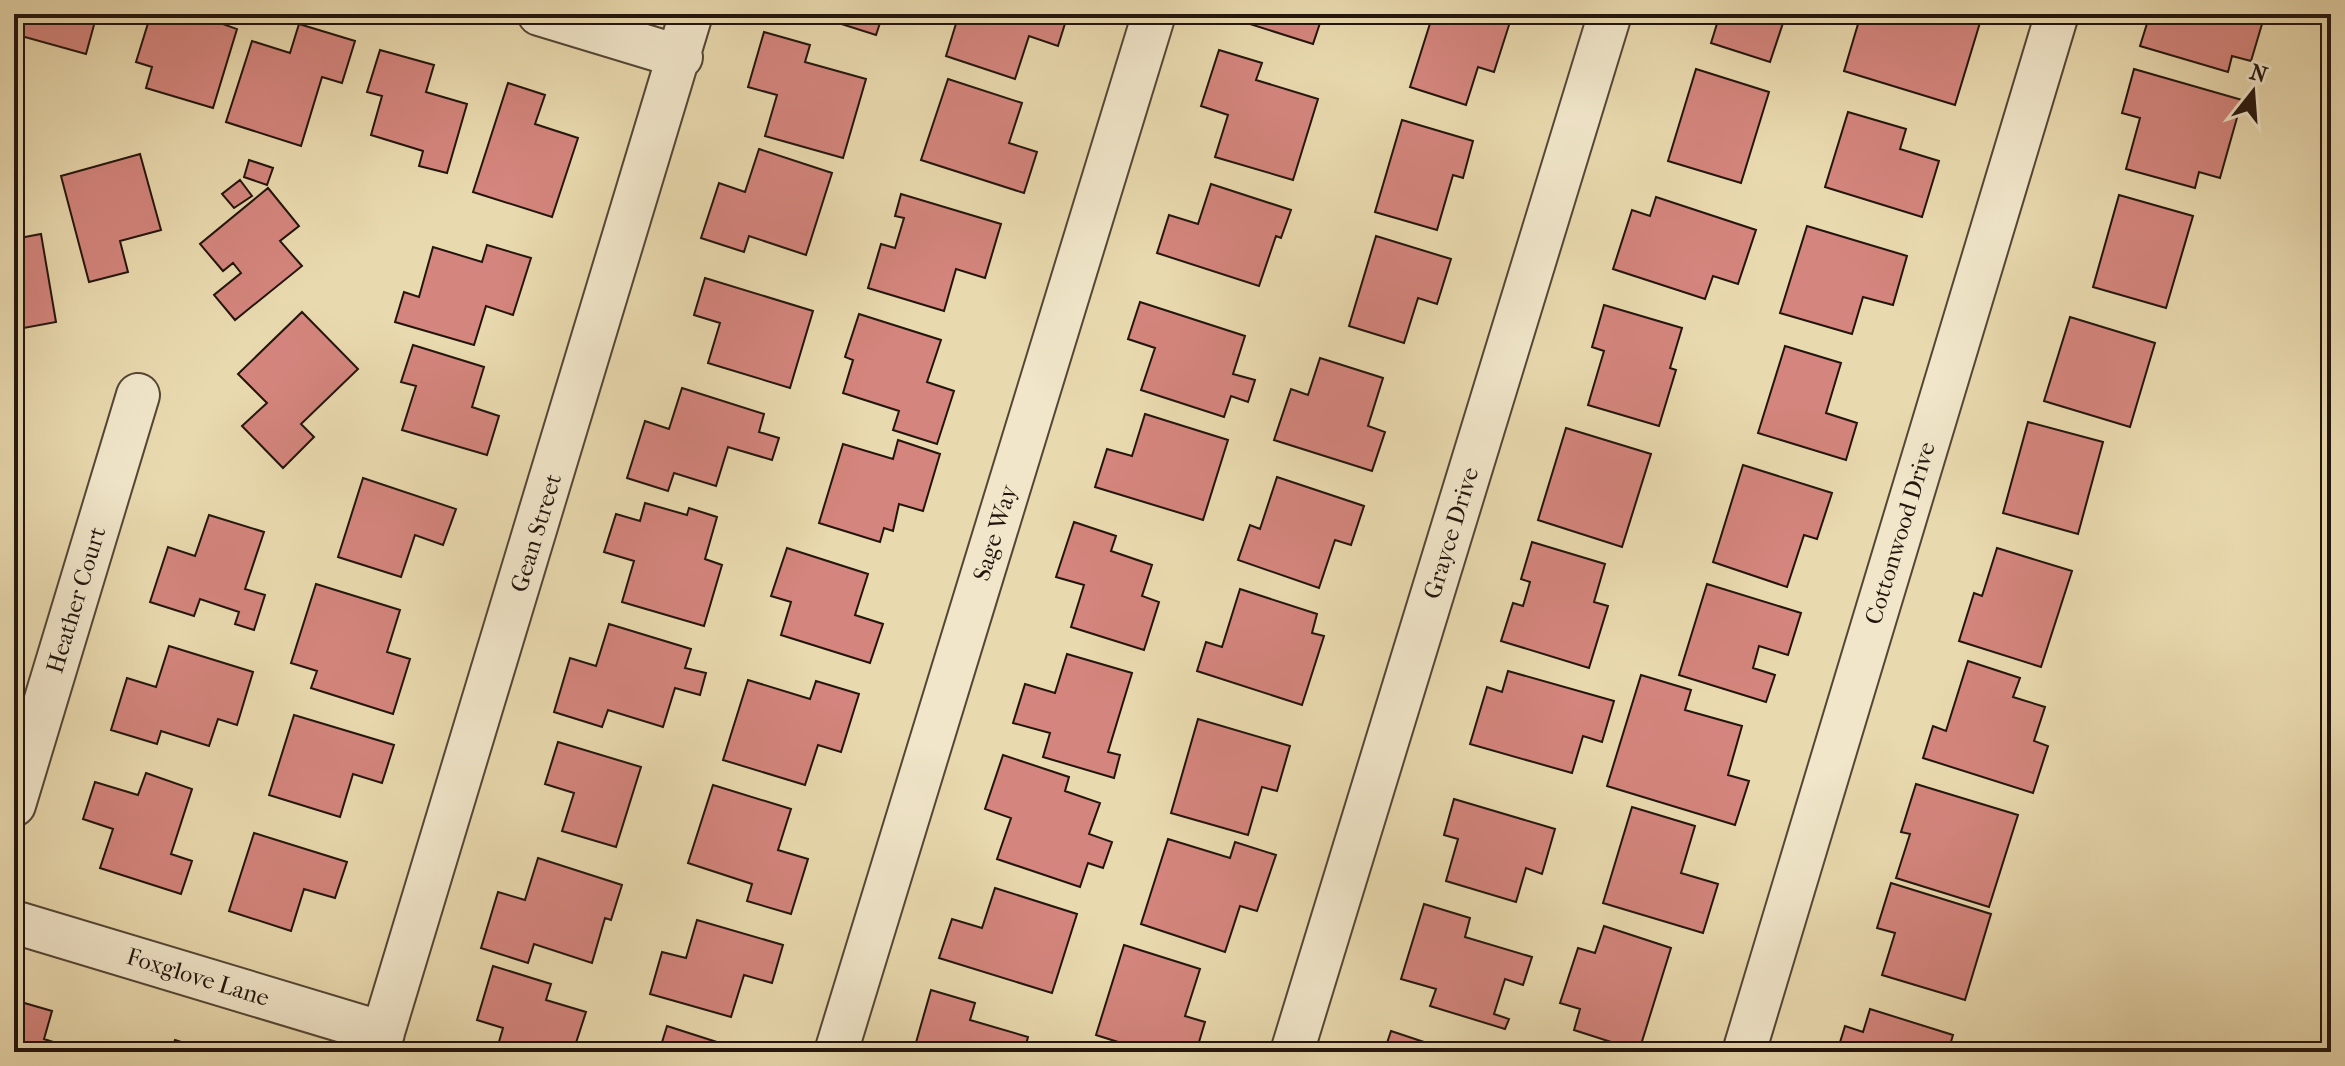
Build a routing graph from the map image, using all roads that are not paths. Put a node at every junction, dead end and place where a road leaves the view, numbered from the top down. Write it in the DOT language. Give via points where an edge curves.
graph roads {
  1 [pos="539,14"];
  2 [pos="691,14"];
  3 [pos="1154,14"];
  4 [pos="1610,14"];
  5 [pos="2057,14"];
  6 [pos="681,57"];
  7 [pos="138,395"];
  8 [pos="14,805"];
  9 [pos="14,922"];
  10 [pos="380,1042"];
  11 [pos="836,1052"];
  12 [pos="1292,1052"];
  13 [pos="1744,1052"];
  1 -- 6 [label="street"];
  2 -- 6 [label="street, Gean Street"];
  3 -- 11 [label="street, Sage Way"];
  4 -- 12 [label="street, Grayce Drive"];
  5 -- 13 [label="street, Cottonwood Drive"];
  6 -- 10 [label="street, Gean Street"];
  7 -- 8 [label="street, Heather Court"];
  9 -- 10 [label="street, Foxglove Lane"];
}
